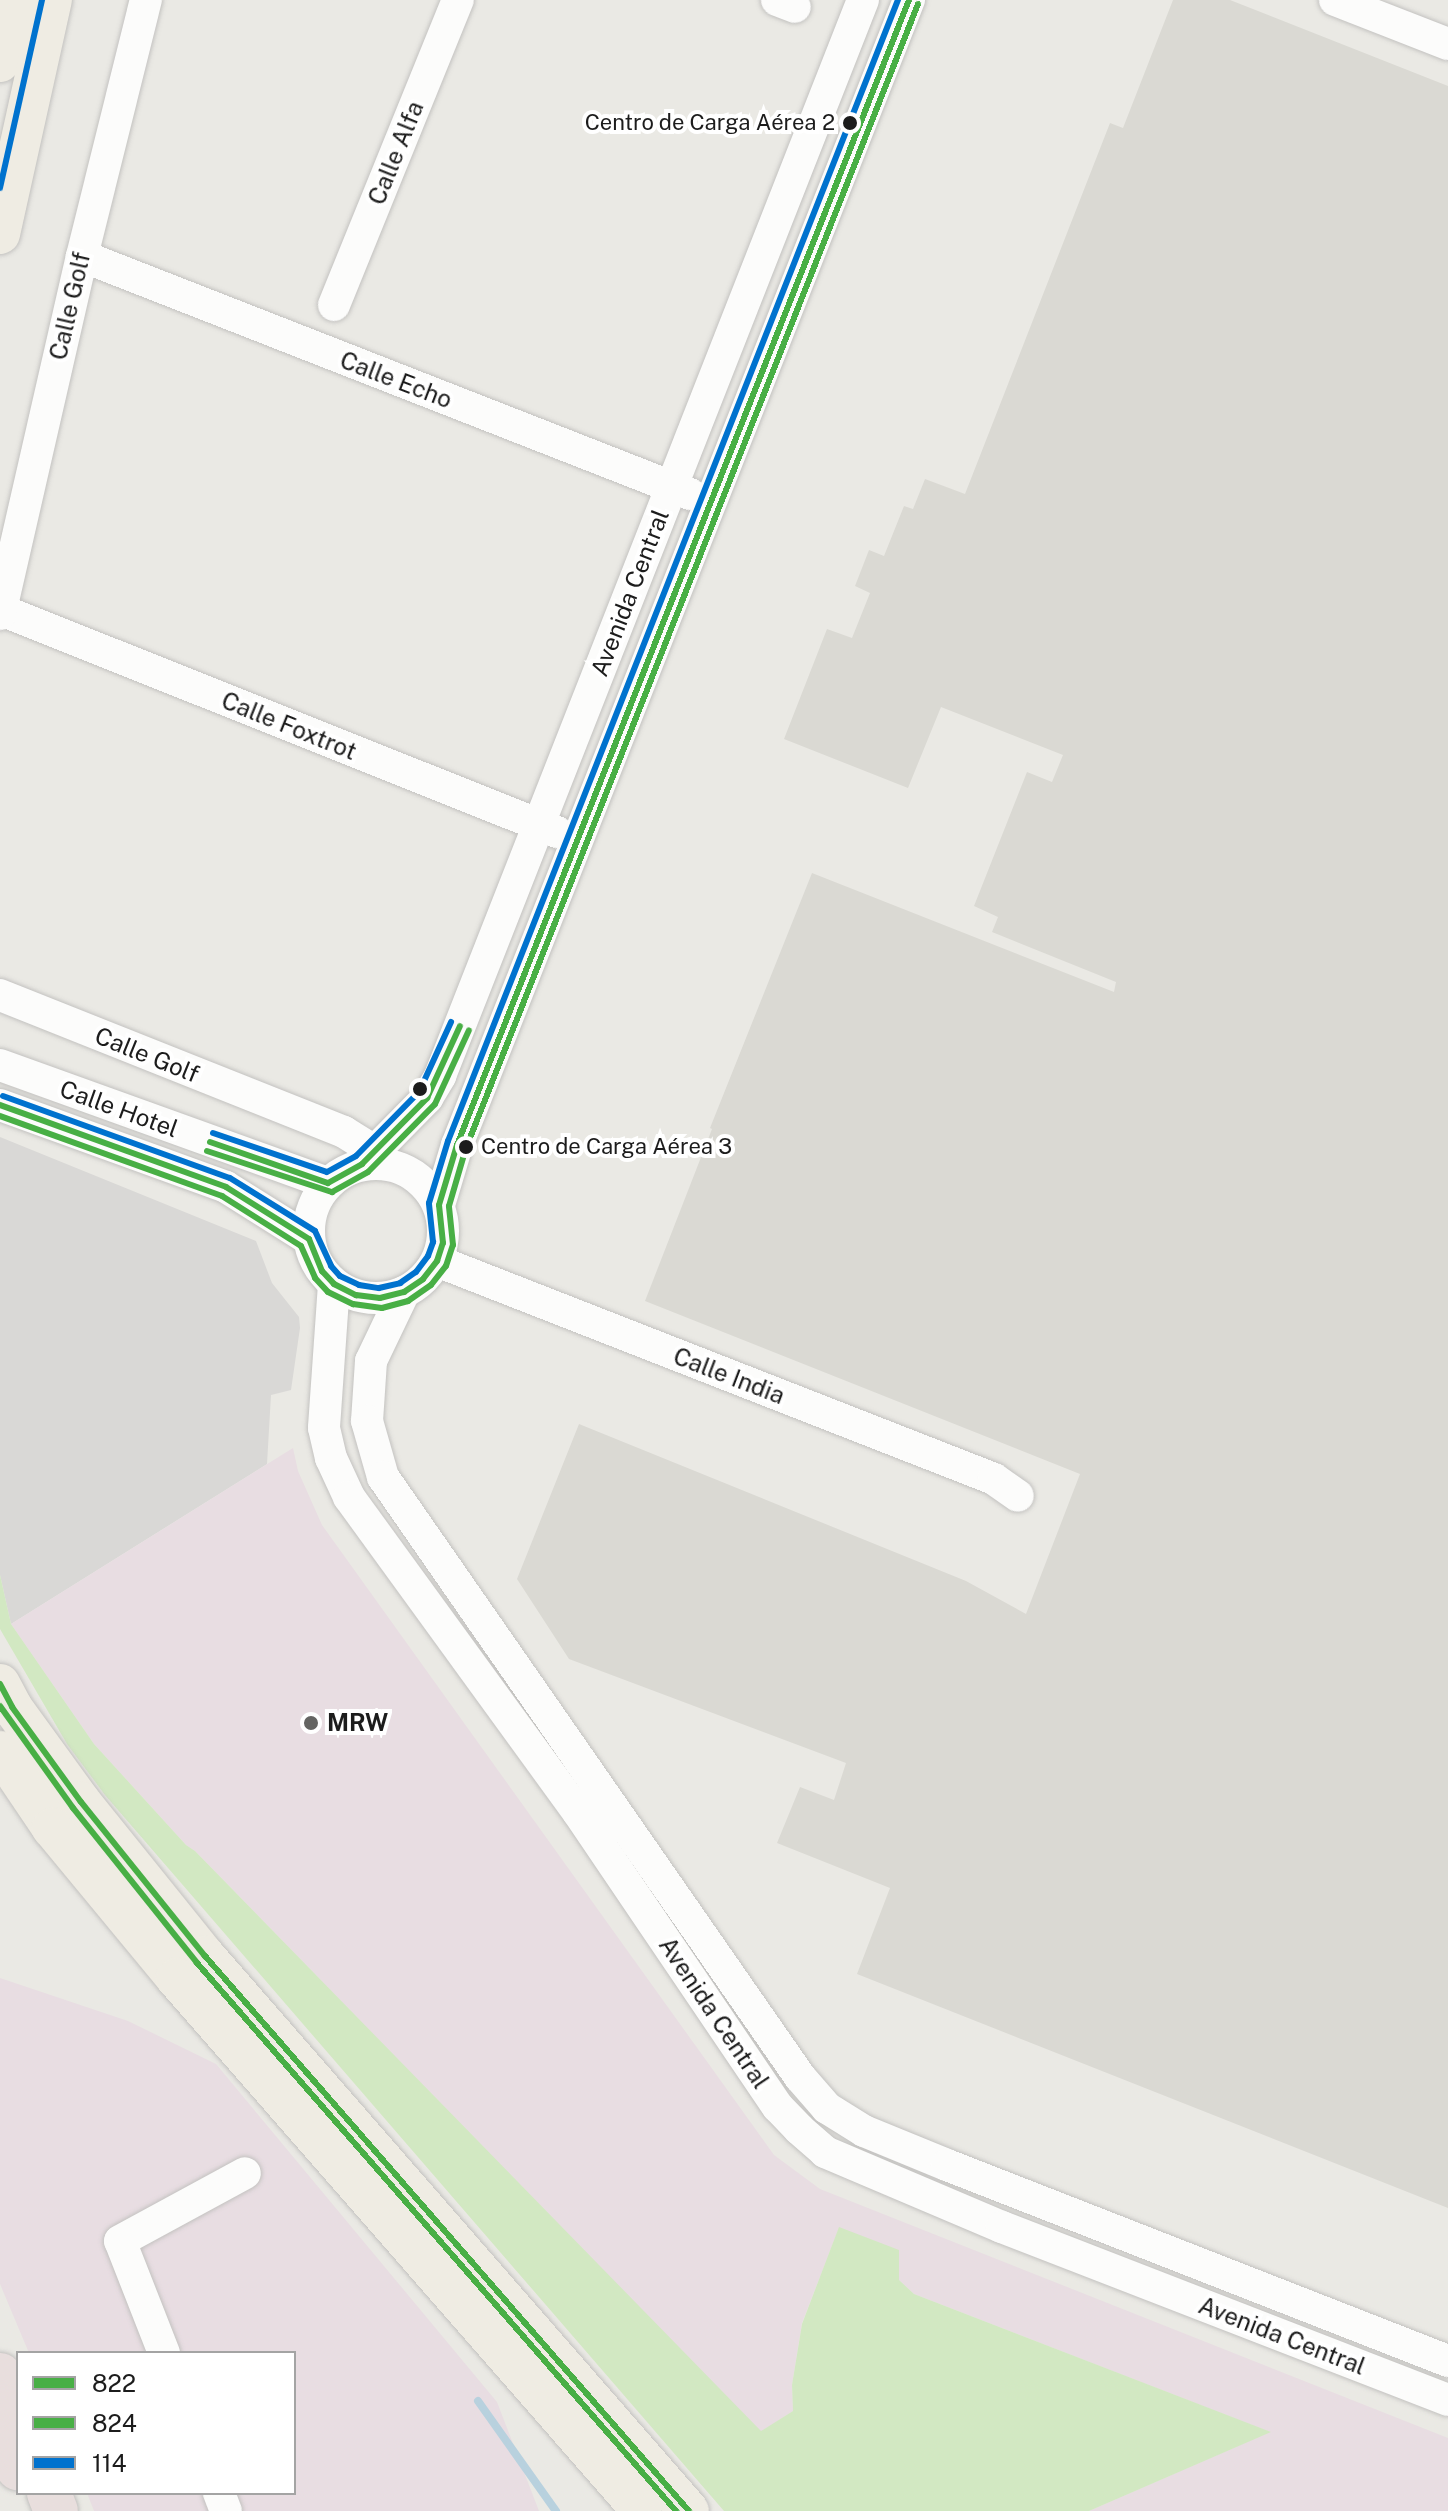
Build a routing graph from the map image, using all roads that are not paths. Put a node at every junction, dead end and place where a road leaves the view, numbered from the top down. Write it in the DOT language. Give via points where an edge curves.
graph roads {
  1 [pos="52,0"];
  2 [pos="146,0"];
  3 [pos="458,0"];
  4 [pos="863,0"];
  5 [pos="909,0"];
  6 [pos="1335,0"];
  7 [pos="9,14"];
  8 [pos="1448,44"];
  9 [pos="0,62"];
  10 [pos="0,234"];
  11 [pos="82,256"];
  12 [pos="334,305"];
  13 [pos="671,487"];
  14 [pos="711,502"];
  15 [pos="0,612"];
  16 [pos="539,825"];
  17 [pos="578,840"];
  18 [pos="0,995"];
  19 [pos="0,1065"];
  20 [pos="0,1105"];
  21 [pos="295,1115"];
  22 [pos="357,1168"];
  23 [pos="439,1205"];
  24 [pos="309,1239"];
  25 [pos="437,1261"];
  26 [pos="334,1284"];
  27 [pos="404,1292"];
  28 [pos="1018,1496"];
  29 [pos="0,1684"];
  30 [pos="0,1751"];
  31 [pos="245,2173"];
  32 [pos="163,2351"];
  33 [pos="1448,2361"];
  34 [pos="0,2375"];
  35 [pos="1448,2400"];
  36 [pos="16,2415"];
  37 [pos="0,2425"];
  38 [pos="16,2463"];
  39 [pos="642,2511"];
  40 [pos="689,2511"];
  1 -- 10 [label="main road"];
  2 -- 11 [label="street, Calle Golf"];
  3 -- 12 [label="street, Calle Alfa"];
  4 -- 13 [label="street, Avenida Central"];
  5 -- 14 [label="street, Avenida Central"];
  6 -- 8 [label="street"];
  7 -- 9 [label="main road"];
  11 -- 13 [label="street, Calle Echo"];
  11 -- 15 [label="street, Calle Golf"];
  13 -- 14 [label="street, Calle Echo"];
  13 -- 16 [label="street, Avenida Central"];
  14 -- 17 [label="street, Avenida Central"];
  15 -- 16 [label="street, Calle Foxtrot"];
  16 -- 17 [label="street, Calle Foxtrot"];
  16 -- 22 [label="street, Avenida Central" via="440,1076 427,1098"];
  17 -- 23 [label="street, Avenida Central" via="457,1145"];
  18 -- 21 [label="street, Calle Golf"];
  19 -- 22 [label="street, Calle Hotel"];
  20 -- 24 [label="street, Calle Hotel" via="226,1187"];
  21 -- 22 [label="street, Calle Golf" via="326,1150"];
  21 -- 22 [label="street, Calle Golf" via="344,1132"];
  22 -- 23 [label="street" via="408,1171"];
  22 -- 24 [label="street" via="313,1209"];
  23 -- 25 [label="street" via="443,1243"];
  24 -- 26 [label="street" via="319,1266"];
  25 -- 27 [label="street"];
  25 -- 28 [label="street, Calle India" via="994,1479"];
  26 -- 27 [label="street" via="356,1295 380,1298"];
  26 -- 35 [label="street, Avenida Central" via="324,1428 349,1497 578,1812 778,2107 799,2129 825,2152 1002,2227"];
  27 -- 33 [label="street, Avenida Central" via="371,1361 367,1421 383,1477 800,2077 827,2108 864,2131 947,2165"];
  29 -- 40 [label="main road" via="81,1802 205,1956"];
  30 -- 39 [label="main road" via="52,1828 176,1978"];
  31 -- 32 [label="street" via="120,2241"];
  34 -- 36 [label="highway"];
  37 -- 38 [label="highway"];
}
